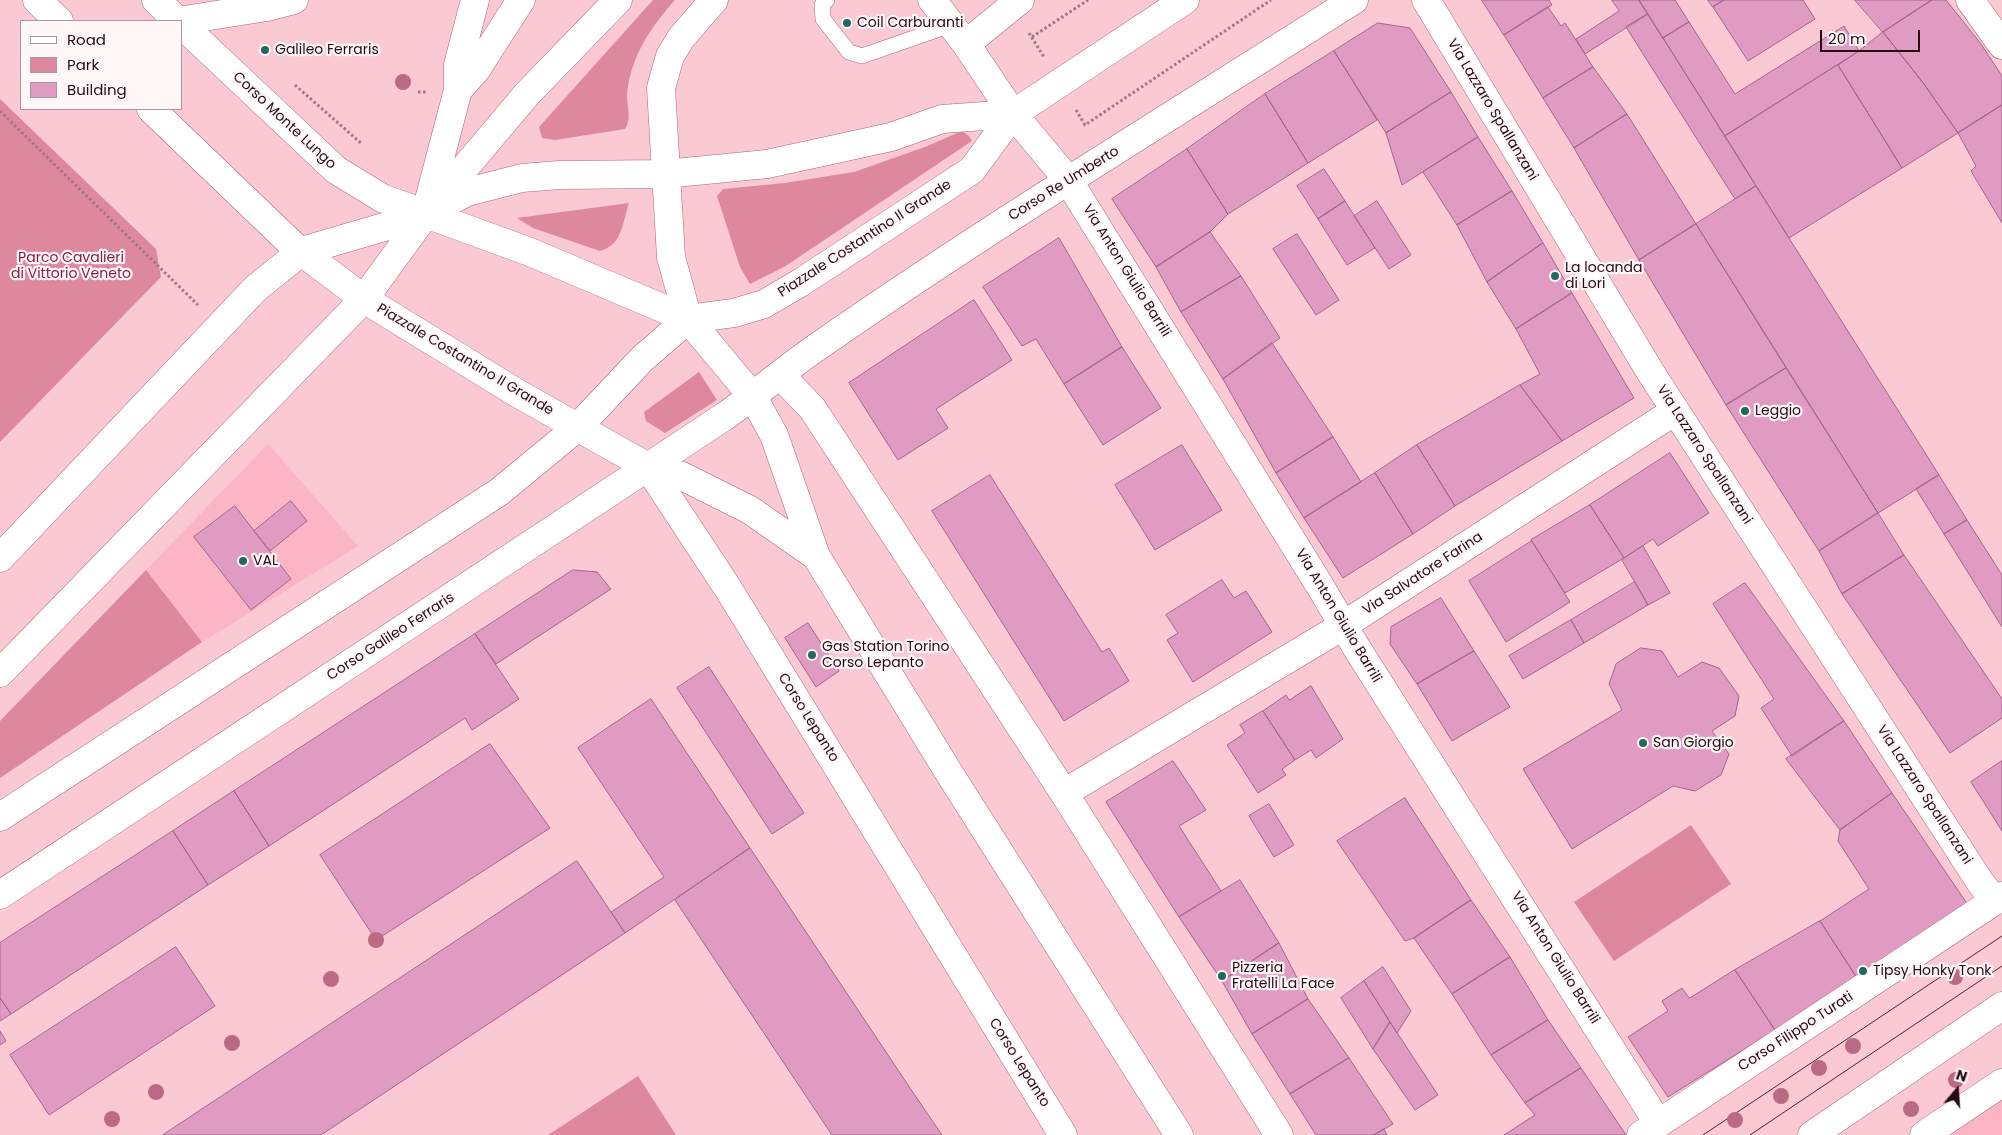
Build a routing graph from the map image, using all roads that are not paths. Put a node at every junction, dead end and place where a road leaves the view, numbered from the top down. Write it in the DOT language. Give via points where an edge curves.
graph roads {
  1 [pos="37,0"];
  2 [pos="156,0"];
  3 [pos="294,0"];
  4 [pos="475,0"];
  5 [pos="521,0"];
  6 [pos="618,0"];
  7 [pos="714,0"];
  8 [pos="827,0"];
  9 [pos="932,0"];
  10 [pos="1020,0"];
  11 [pos="1185,0"];
  12 [pos="1354,0"];
  13 [pos="1426,0"];
  14 [pos="1970,0"];
  15 [pos="58,20"];
  16 [pos="177,20"];
  17 [pos="182,20"];
  18 [pos="182,25"];
  19 [pos="958,35"];
  20 [pos="2002,45"];
  21 [pos="458,90"];
  22 [pos="151,110"];
  23 [pos="1013,114"];
  24 [pos="665,174"];
  25 [pos="1068,180"];
  26 [pos="426,214"];
  27 [pos="302,251"];
  28 [pos="364,299"];
  29 [pos="688,319"];
  30 [pos="780,375"];
  31 [pos="753,397"];
  32 [pos="1675,411"];
  33 [pos="578,427"];
  34 [pos="648,467"];
  35 [pos="816,556"];
  36 [pos="0,558"];
  37 [pos="1343,626"];
  38 [pos="0,674"];
  39 [pos="1064,793"];
  40 [pos="0,817"];
  41 [pos="0,895"];
  42 [pos="1998,898"];
  43 [pos="2002,1006"];
  44 [pos="2002,1083"];
  45 [pos="1650,1129"];
  46 [pos="1063,1135"];
  47 [pos="1179,1135"];
  48 [pos="1279,1135"];
  49 [pos="1812,1135"];
  50 [pos="1924,1135"];
  1 -- 15 [label="street"];
  2 -- 16 [label="street"];
  3 -- 17 [label="street"];
  4 -- 21 [label="street, Piazzale Costantino Il Grande" via="458,66"];
  5 -- 21 [label="street, Piazzale Costantino Il Grande" via="476,70"];
  6 -- 26 [label="street, Piazzale Costantino Il Grande" via="527,94"];
  7 -- 24 [label="street" via="681,38 664,75 661,88"];
  8 -- 19 [label="lane" via="822,5 824,19 850,52 862,56"];
  9 -- 19 [label="street"];
  10 -- 19 [label="street"];
  11 -- 23 [label="street"];
  12 -- 25 [label="street, Corso Re Umberto"];
  13 -- 32 [label="street, Via Lazzaro Spallanzani"];
  14 -- 20 [label="street"];
  18 -- 26 [label="street, Corso Monte Lungo" via="336,170 382,198"];
  19 -- 23 [label="street"];
  21 -- 26 [label="street, Piazzale Costantino Il Grande"];
  22 -- 27 [label="street"];
  23 -- 24 [label="street, Piazzale Costantino Il Grande" via="942,120 891,137 767,164"];
  23 -- 25 [label="street, Via Anton Giulio Barrili"];
  23 -- 29 [label="street, Piazzale Costantino Il Grande" via="972,170 800,283 764,304 734,313"];
  24 -- 26 [label="street, Piazzale Costantino Il Grande" via="522,178 467,192"];
  24 -- 29 [label="street" via="671,257"];
  25 -- 30 [label="street, Corso Re Umberto" via="818,346"];
  25 -- 37 [label="street, Via Anton Giulio Barrili"];
  26 -- 27 [label="street"];
  26 -- 28 [label="street, Piazzale Costantino Il Grande"];
  26 -- 29 [label="street" via="530,252"];
  27 -- 28 [label="street"];
  27 -- 36 [label="street" via="255,289"];
  28 -- 33 [label="street, Piazzale Costantino Il Grande" via="517,394"];
  28 -- 38 [label="street"];
  29 -- 31 [label="street"];
  29 -- 33 [label="street" via="642,359"];
  30 -- 31 [label="street, Corso Galileo Ferraris"];
  30 -- 39 [label="street" via="812,408"];
  31 -- 34 [label="street, Corso Galileo Ferraris"];
  31 -- 35 [label="street" via="774,435"];
  32 -- 37 [label="street, Via Salvatore Farina"];
  32 -- 42 [label="street, Via Lazzaro Spallanzani" via="1980,882"];
  33 -- 34 [label="street, Piazzale Costantino Il Grande"];
  33 -- 40 [label="street" via="500,492"];
  34 -- 35 [label="street" via="682,476 750,510"];
  34 -- 41 [label="street, Corso Galileo Ferraris"];
  34 -- 46 [label="street, Corso Lepanto" via="729,590"];
  35 -- 47 [label="street"];
  37 -- 39 [label="street, Via Salvatore Farina"];
  37 -- 45 [label="street, Via Anton Giulio Barrili"];
  39 -- 48 [label="street"];
  42 -- 45 [label="street, Corso Filippo Turati"];
  43 -- 49 [label="street"];
  44 -- 50 [label="street"];
}
